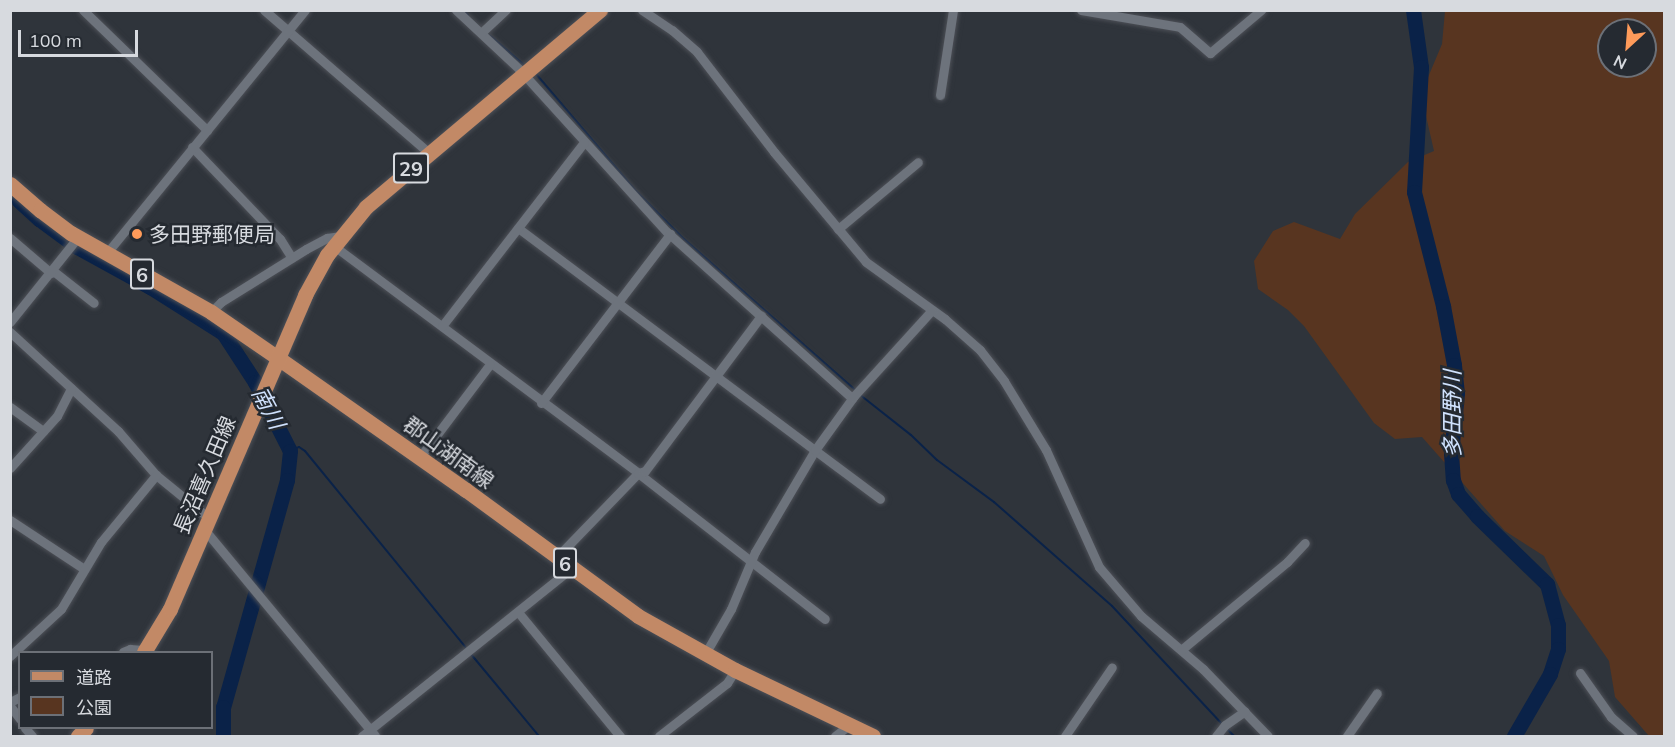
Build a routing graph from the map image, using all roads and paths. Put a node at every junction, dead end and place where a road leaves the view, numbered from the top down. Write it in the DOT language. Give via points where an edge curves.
graph roads {
  1 [pos="83,10"];
  2 [pos="100,10"];
  3 [pos="264,10"];
  4 [pos="305,10"];
  5 [pos="456,10"];
  6 [pos="507,10"];
  7 [pos="600,10"];
  8 [pos="642,10"];
  9 [pos="953,10"];
  10 [pos="1081,10"];
  11 [pos="1261,10"];
  12 [pos="93,19"];
  13 [pos="289,29"];
  14 [pos="481,33"];
  15 [pos="523,73"];
  16 [pos="940,95"];
  17 [pos="207,130"];
  18 [pos="584,142"];
  19 [pos="192,147"];
  20 [pos="429,153"];
  21 [pos="918,162"];
  22 [pos="10,184"];
  23 [pos="518,228"];
  24 [pos="838,229"];
  25 [pos="670,234"];
  26 [pos="78,237"];
  27 [pos="10,238"];
  28 [pos="338,241"];
  29 [pos="106,254"];
  30 [pos="292,258"];
  31 [pos="52,272"];
  32 [pos="94,303"];
  33 [pos="619,303"];
  34 [pos="931,311"];
  35 [pos="211,312"];
  36 [pos="761,316"];
  37 [pos="10,322"];
  38 [pos="442,326"];
  39 [pos="10,332"];
  40 [pos="276,362"];
  41 [pos="490,364"];
  42 [pos="716,375"];
  43 [pos="71,388"];
  44 [pos="852,398"];
  45 [pos="541,403"];
  46 [pos="10,407"];
  47 [pos="43,431"];
  48 [pos="815,450"];
  49 [pos="420,457"];
  50 [pos="10,468"];
  51 [pos="638,473"];
  52 [pos="156,476"];
  53 [pos="880,499"];
  54 [pos="10,520"];
  55 [pos="206,524"];
  56 [pos="1305,543"];
  57 [pos="556,557"];
  58 [pos="750,561"];
  59 [pos="572,568"];
  60 [pos="84,569"];
  61 [pos="518,612"];
  62 [pos="825,619"];
  63 [pos="1181,650"];
  64 [pos="125,651"];
  65 [pos="145,651"];
  66 [pos="705,654"];
  67 [pos="10,656"];
  68 [pos="1112,667"];
  69 [pos="735,670"];
  70 [pos="1580,673"];
  71 [pos="1377,693"];
  72 [pos="1245,711"];
  73 [pos="849,725"];
  74 [pos="369,734"];
  75 [pos="620,736"];
  76 [pos="659,736"];
  77 [pos="835,736"];
  78 [pos="873,736"];
  79 [pos="1065,736"];
  80 [pos="1216,736"];
  81 [pos="1268,736"];
  82 [pos="1347,736"];
  83 [pos="1633,736"];
  1 -- 12 [label="street"];
  2 -- 12 [label="street"];
  3 -- 13 [label="street"];
  4 -- 13 [label="street"];
  5 -- 14 [label="street"];
  6 -- 14 [label="street"];
  7 -- 15 [label="main road, 長沼喜久田線 / 29"];
  8 -- 24 [label="street" via="692,46"];
  9 -- 16 [label="street"];
  10 -- 11 [label="street" via="1180,27 1210,53"];
  12 -- 17 [label="street"];
  13 -- 17 [label="street"];
  13 -- 20 [label="street"];
  14 -- 15 [label="street"];
  15 -- 18 [label="street"];
  15 -- 20 [label="main road, 長沼喜久田線 / 29"];
  17 -- 19 [label="street"];
  18 -- 23 [label="street"];
  18 -- 25 [label="street"];
  19 -- 29 [label="street"];
  19 -- 30 [label="street" via="280,239"];
  20 -- 28 [label="main road, 長沼喜久田線 / 29" via="366,207"];
  21 -- 24 [label="street"];
  22 -- 26 [label="main road, 郡山湖南線 / 6"];
  23 -- 33 [label="street"];
  23 -- 38 [label="street"];
  24 -- 34 [label="street" via="875,270"];
  25 -- 33 [label="street"];
  25 -- 36 [label="street"];
  26 -- 29 [label="main road, 郡山湖南線 / 6"];
  26 -- 31 [label="street"];
  27 -- 31 [label="street"];
  28 -- 30 [label="street" via="327,238"];
  28 -- 38 [label="street"];
  28 -- 40 [label="main road, 長沼喜久田線 / 29" via="304,295"];
  29 -- 35 [label="main road, 郡山湖南線 / 6"];
  30 -- 35 [label="street"];
  31 -- 32 [label="street"];
  31 -- 37 [label="street"];
  33 -- 42 [label="street"];
  33 -- 45 [label="street"];
  34 -- 44 [label="street"];
  34 -- 63 [label="street" via="963,333 993,365 1057,469 1099,567 1142,616"];
  35 -- 40 [label="main road, 郡山湖南線 / 6"];
  36 -- 42 [label="street"];
  36 -- 44 [label="street"];
  38 -- 41 [label="street"];
  39 -- 43 [label="street"];
  40 -- 49 [label="main road, 郡山湖南線 / 6"];
  40 -- 55 [label="main road, 長沼喜久田線 / 29"];
  41 -- 45 [label="street"];
  41 -- 49 [label="street"];
  42 -- 48 [label="street"];
  42 -- 51 [label="street" via="645,471"];
  43 -- 47 [label="street" via="61,409"];
  43 -- 52 [label="street" via="118,431"];
  44 -- 48 [label="street"];
  45 -- 51 [label="street"];
  46 -- 47 [label="street"];
  47 -- 50 [label="street"];
  48 -- 53 [label="street"];
  48 -- 58 [label="street"];
  49 -- 57 [label="main road, 郡山湖南線 / 6"];
  51 -- 57 [label="street"];
  51 -- 58 [label="street"];
  52 -- 55 [label="street"];
  52 -- 60 [label="street" via="101,542"];
  54 -- 60 [label="street"];
  55 -- 65 [label="main road, 長沼喜久田線 / 29" via="170,609"];
  55 -- 74 [label="street"];
  56 -- 63 [label="street"];
  57 -- 59 [label="main road, 郡山湖南線 / 6"];
  58 -- 62 [label="street"];
  58 -- 66 [label="street" via="731,609"];
  59 -- 61 [label="street"];
  59 -- 66 [label="main road, 郡山湖南線 / 6" via="638,616"];
  60 -- 67 [label="street" via="53,618"];
  61 -- 74 [label="street"];
  61 -- 75 [label="street"];
  63 -- 72 [label="street"];
  64 -- 65 [label="street"];
  66 -- 69 [label="main road, 郡山湖南線 / 6"];
  68 -- 79 [label="street"];
  69 -- 73 [label="main road, 郡山湖南線 / 6"];
  69 -- 76 [label="street" via="727,682"];
  70 -- 83 [label="street" via="1611,717"];
  71 -- 82 [label="street"];
  72 -- 80 [label="street"];
  72 -- 81 [label="street"];
  73 -- 77 [label="street"];
  73 -- 78 [label="main road, 郡山湖南線 / 6"];
}
